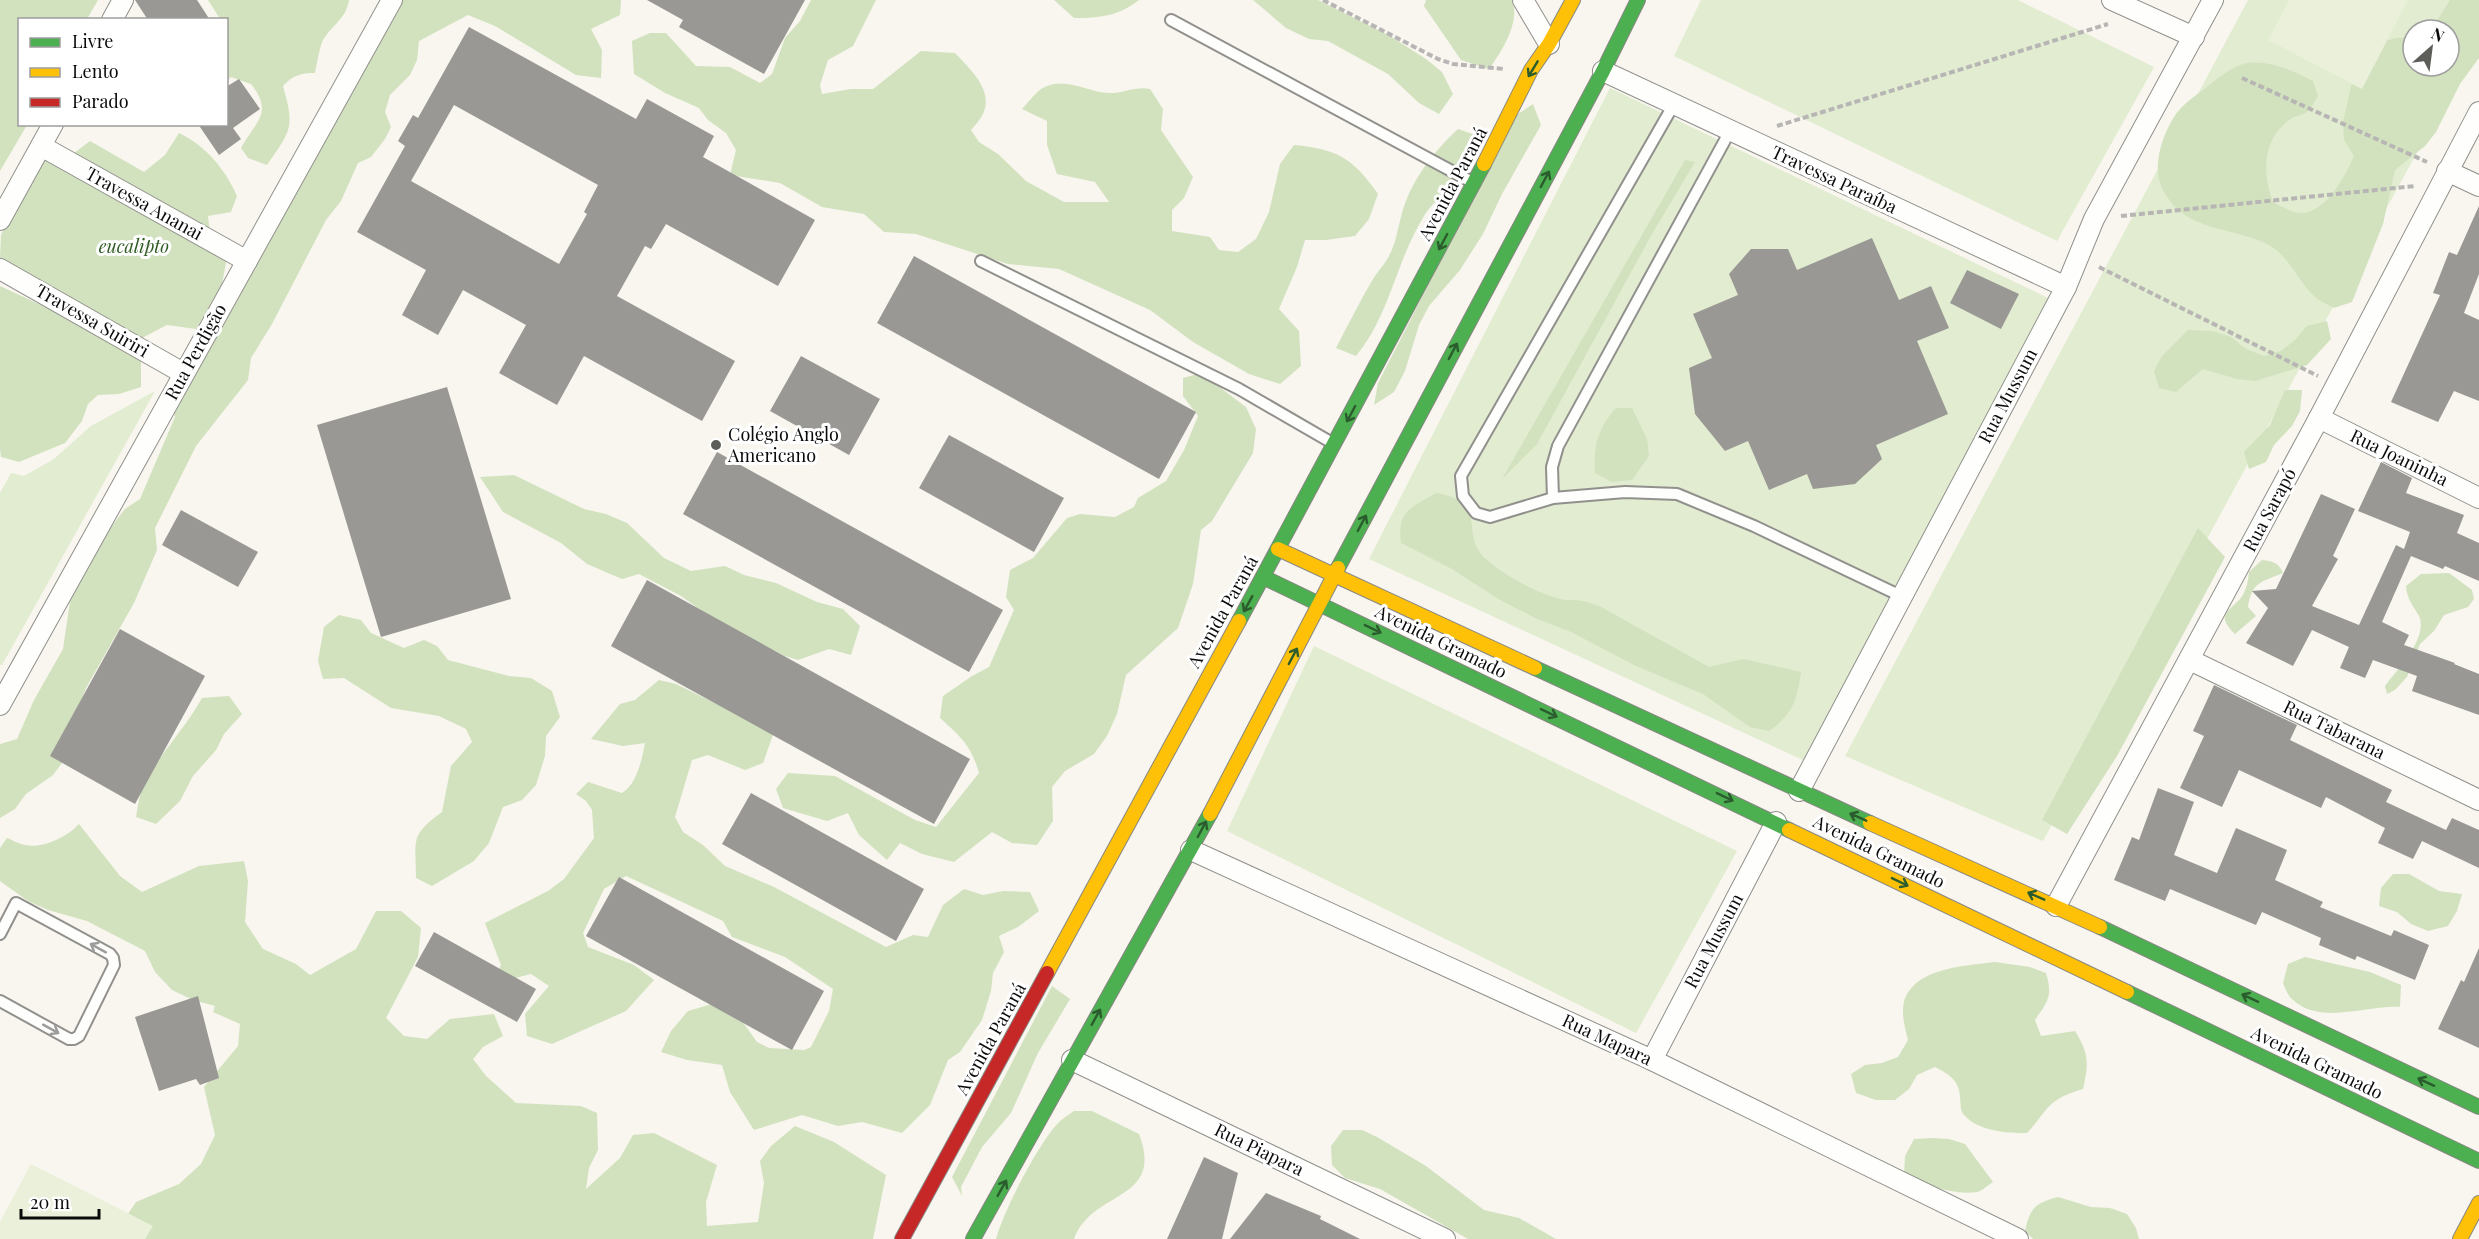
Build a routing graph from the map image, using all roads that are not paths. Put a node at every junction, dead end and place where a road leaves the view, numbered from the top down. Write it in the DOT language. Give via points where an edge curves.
graph roads {
  1 [pos="123,0"];
  2 [pos="392,0"];
  3 [pos="1524,0"];
  4 [pos="1572,0"];
  5 [pos="1638,0"];
  6 [pos="2112,0"];
  7 [pos="2213,0"];
  8 [pos="113,18"];
  9 [pos="1171,20"];
  10 [pos="2194,37"];
  11 [pos="1549,44"];
  12 [pos="1603,71"];
  13 [pos="1674,104"];
  14 [pos="2479,112"];
  15 [pos="52,126"];
  16 [pos="1736,134"];
  17 [pos="41,146"];
  18 [pos="2444,177"];
  19 [pos="1474,183"];
  20 [pos="2479,186"];
  21 [pos="0,220"];
  22 [pos="247,261"];
  23 [pos="981,261"];
  24 [pos="0,269"];
  25 [pos="2066,287"];
  26 [pos="183,373"];
  27 [pos="2319,418"];
  28 [pos="1334,444"];
  29 [pos="1553,498"];
  30 [pos="2479,498"];
  31 [pos="1278,549"];
  32 [pos="1334,575"];
  33 [pos="1263,577"];
  34 [pos="1903,597"];
  35 [pos="1320,603"];
  36 [pos="2190,660"];
  37 [pos="0,705"];
  38 [pos="1799,791"];
  39 [pos="2479,800"];
  40 [pos="1776,822"];
  41 [pos="1191,850"];
  42 [pos="2056,906"];
  43 [pos="0,934"];
  44 [pos="0,1001"];
  45 [pos="1072,1060"];
  46 [pos="1652,1060"];
  47 [pos="2479,1107"];
  48 [pos="2479,1161"];
  49 [pos="2479,1203"];
  50 [pos="902,1239"];
  51 [pos="973,1239"];
  52 [pos="1445,1239"];
  53 [pos="2018,1239"];
  54 [pos="2460,1239"];
  1 -- 8 [label="street"];
  2 -- 22 [label="street, Rua Perdigão"];
  3 -- 11 [label="street"];
  4 -- 11 [label="main road, Avenida Paraná"];
  5 -- 12 [label="main road"];
  6 -- 10 [label="street"];
  7 -- 10 [label="street, Rua Mussum"];
  9 -- 19 [label="lane"];
  10 -- 25 [label="street, Rua Mussum" via="2094,219"];
  11 -- 19 [label="main road, Avenida Paraná, one-way"];
  12 -- 13 [label="street, Travessa Paraíba"];
  32 -- 12 [label="main road, one-way"];
  13 -- 16 [label="street, Travessa Paraíba"];
  13 -- 29 [label="lane" via="1461,476 1463,496 1476,513 1490,517"];
  14 -- 18 [label="street, Rua Sarapó"];
  15 -- 17 [label="street"];
  16 -- 25 [label="street, Travessa Paraíba"];
  16 -- 29 [label="lane" via="1558,446 1552,467"];
  17 -- 21 [label="street"];
  17 -- 22 [label="street, Travessa Ananai"];
  18 -- 20 [label="street"];
  18 -- 27 [label="street, Rua Sarapó"];
  19 -- 28 [label="main road, Avenida Paraná, one-way"];
  22 -- 26 [label="street, Rua Perdigão"];
  23 -- 28 [label="lane" via="1239,389"];
  24 -- 26 [label="street, Travessa Suiriri"];
  25 -- 34 [label="street, Rua Mussum"];
  26 -- 37 [label="street, Rua Perdigão"];
  27 -- 30 [label="street, Rua Joaninha"];
  27 -- 36 [label="street, Rua Sarapó"];
  28 -- 31 [label="main road, Avenida Paraná"];
  29 -- 34 [label="lane" via="1625,492 1677,494"];
  31 -- 32 [label="main road, Avenida Gramado"];
  31 -- 33 [label="main road, Avenida Paraná"];
  32 -- 35 [label="main road"];
  32 -- 38 [label="main road, Avenida Gramado"];
  33 -- 35 [label="main road, Avenida Gramado"];
  33 -- 50 [label="main road, Avenida Paraná, one-way"];
  34 -- 38 [label="street, Rua Mussum"];
  35 -- 40 [label="main road, Avenida Gramado, one-way"];
  41 -- 35 [label="main road, one-way"];
  36 -- 39 [label="street, Rua Tabarana"];
  36 -- 42 [label="street, Rua Sarapó"];
  42 -- 38 [label="main road, Avenida Gramado, one-way"];
  40 -- 46 [label="street, Rua Mussum"];
  40 -- 48 [label="main road, Avenida Gramado, one-way"];
  45 -- 41 [label="main road, one-way"];
  41 -- 46 [label="street, Rua Mapara"];
  47 -- 42 [label="main road, Avenida Gramado, one-way"];
  44 -- 43 [label="lane, one-way" via="74,1039 114,965 110,954 16,903"];
  51 -- 45 [label="main road, one-way"];
  45 -- 52 [label="street, Rua Piapara"];
  46 -- 53 [label="street, Rua Mapara"];
  49 -- 54 [label="main road"];
}
